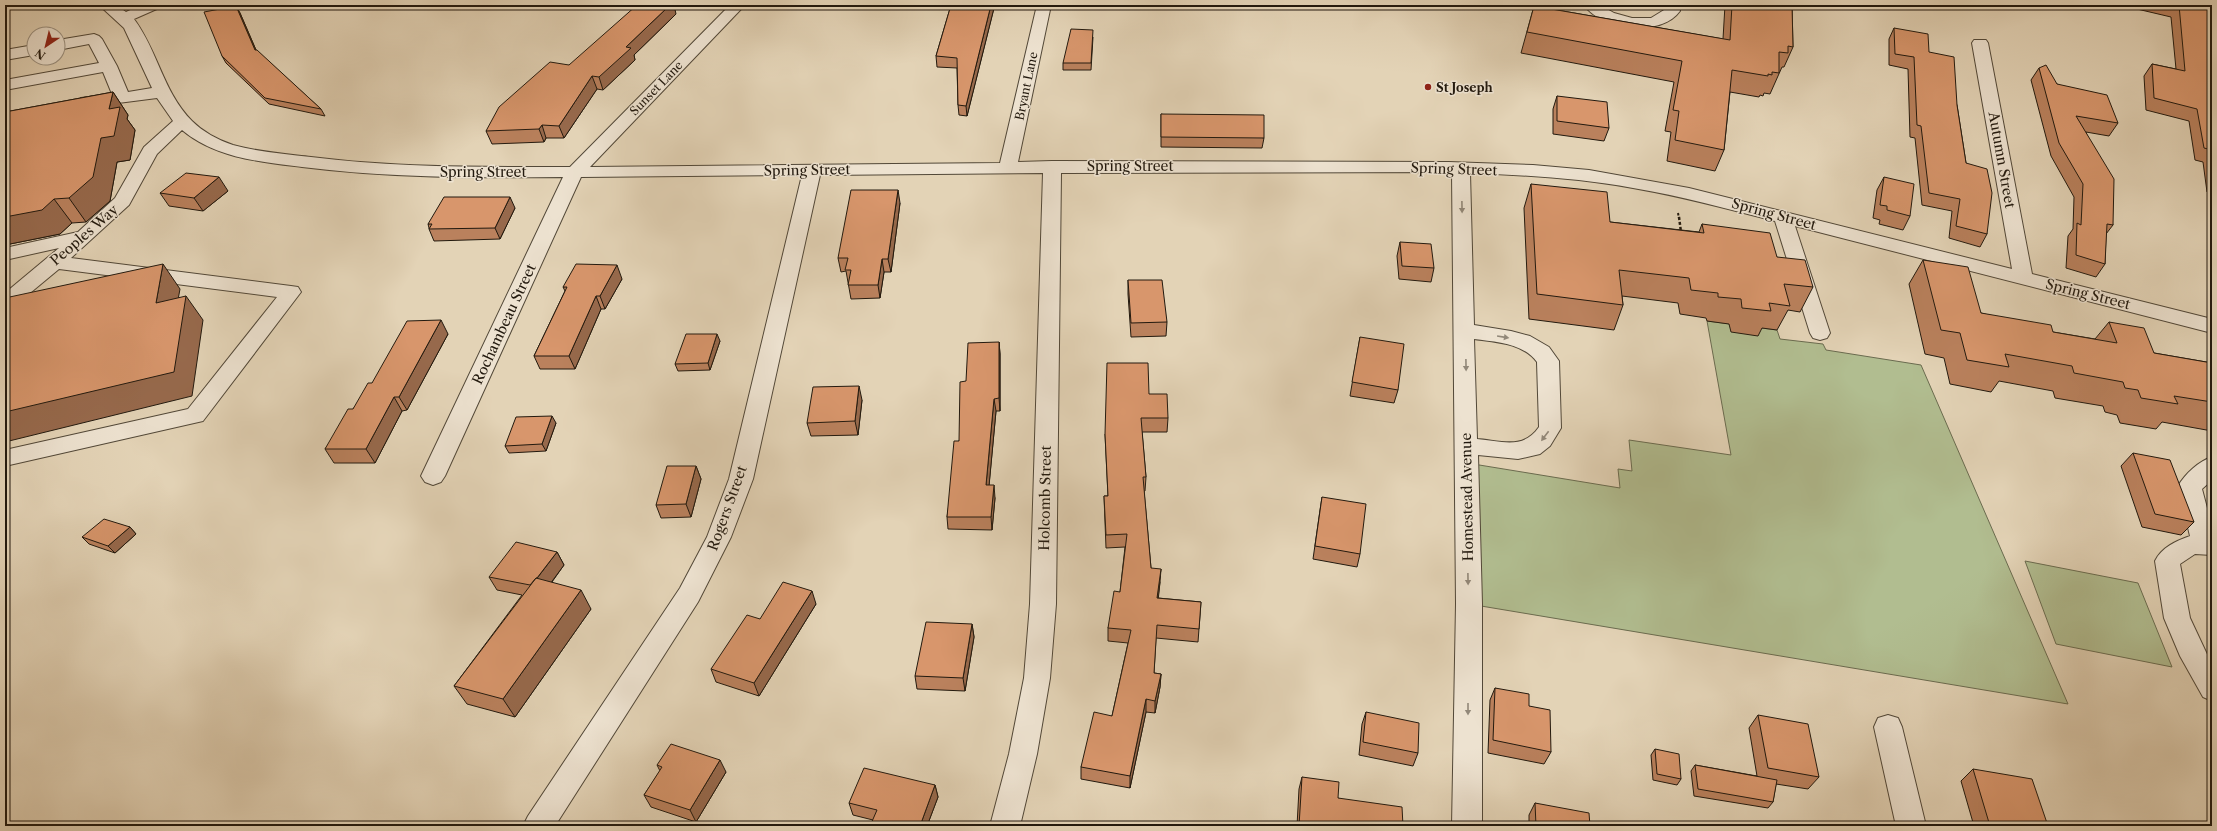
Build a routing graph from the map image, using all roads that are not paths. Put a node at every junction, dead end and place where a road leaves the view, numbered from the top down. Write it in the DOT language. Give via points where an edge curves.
graph roads {
  1 [pos="106,5"];
  2 [pos="154,5"];
  3 [pos="738,5"];
  4 [pos="1044,5"];
  5 [pos="1591,5"];
  6 [pos="1672,5"];
  7 [pos="124,18"];
  8 [pos="1980,43"];
  9 [pos="66,44"];
  10 [pos="26,51"];
  11 [pos="5,55"];
  12 [pos="109,66"];
  13 [pos="5,85"];
  14 [pos="161,92"];
  15 [pos="122,98"];
  16 [pos="71,105"];
  17 [pos="182,121"];
  18 [pos="1052,166"];
  19 [pos="1008,167"];
  20 [pos="1461,168"];
  21 [pos="812,171"];
  22 [pos="575,172"];
  23 [pos="1783,216"];
  24 [pos="84,238"];
  25 [pos="5,254"];
  26 [pos="55,262"];
  27 [pos="2023,278"];
  28 [pos="8,299"];
  29 [pos="2212,326"];
  30 [pos="1465,331"];
  31 [pos="1820,332"];
  32 [pos="1467,446"];
  33 [pos="5,458"];
  34 [pos="2212,466"];
  35 [pos="433,476"];
  36 [pos="2208,544"];
  37 [pos="2212,689"];
  38 [pos="1888,727"];
  39 [pos="538,826"];
  40 [pos="1005,826"];
  41 [pos="1467,826"];
  42 [pos="1911,826"];
  1 -- 7 [label="street, Spring Street"];
  2 -- 7 [label="street"];
  3 -- 22 [label="street, Sunset Lane"];
  4 -- 19 [label="street, Bryant Lane"];
  5 -- 6 [label="street" via="1607,16 1648,23 1668,17"];
  7 -- 14 [label="street, Spring Street" via="132,29"];
  8 -- 27 [label="street, Autumn Street"];
  9 -- 12 [label="street" via="94,39"];
  10 -- 11 [label="street"];
  12 -- 13 [label="street"];
  12 -- 15 [label="street"];
  14 -- 15 [label="street"];
  14 -- 17 [label="street, Spring Street"];
  15 -- 16 [label="street"];
  17 -- 22 [label="street, Spring Street" via="208,141 235,150 303,162 419,172"];
  17 -- 24 [label="street, Peoples Way" via="150,151 123,201"];
  18 -- 19 [label="street, Spring Street"];
  18 -- 20 [label="street, Spring Street"];
  18 -- 40 [label="street, Holcomb Street" via="1043,604 1037,678 1024,754"];
  19 -- 21 [label="street, Spring Street"];
  20 -- 23 [label="street, Spring Street" via="1611,178"];
  20 -- 30 [label="street, Homestead Avenue, one-way"];
  21 -- 22 [label="street, Spring Street"];
  21 -- 39 [label="street, Rogers Street" via="741,479 719,537 689,595"];
  22 -- 35 [label="street, Rochambeau Street"];
  23 -- 27 [label="street, Spring Street"];
  23 -- 31 [label="street"];
  24 -- 25 [label="street"];
  24 -- 26 [label="street, Peoples Way"];
  26 -- 28 [label="street, Peoples Way"];
  26 -- 33 [label="street" via="291,292 195,415"];
  27 -- 29 [label="street, Spring Street"];
  30 -- 32 [label="street, Homestead Avenue, one-way"];
  30 -- 32 [label="street, one-way" via="1510,338 1528,343 1543,352 1548,360 1550,428 1542,440 1532,448 1518,451"];
  32 -- 41 [label="street, Homestead Avenue, one-way"];
  34 -- 36 [label="street" via="2190,486"];
  36 -- 37 [label="street" via="2181,548 2167,561 2177,618 2193,656"];
  38 -- 42 [label="street"];
}
